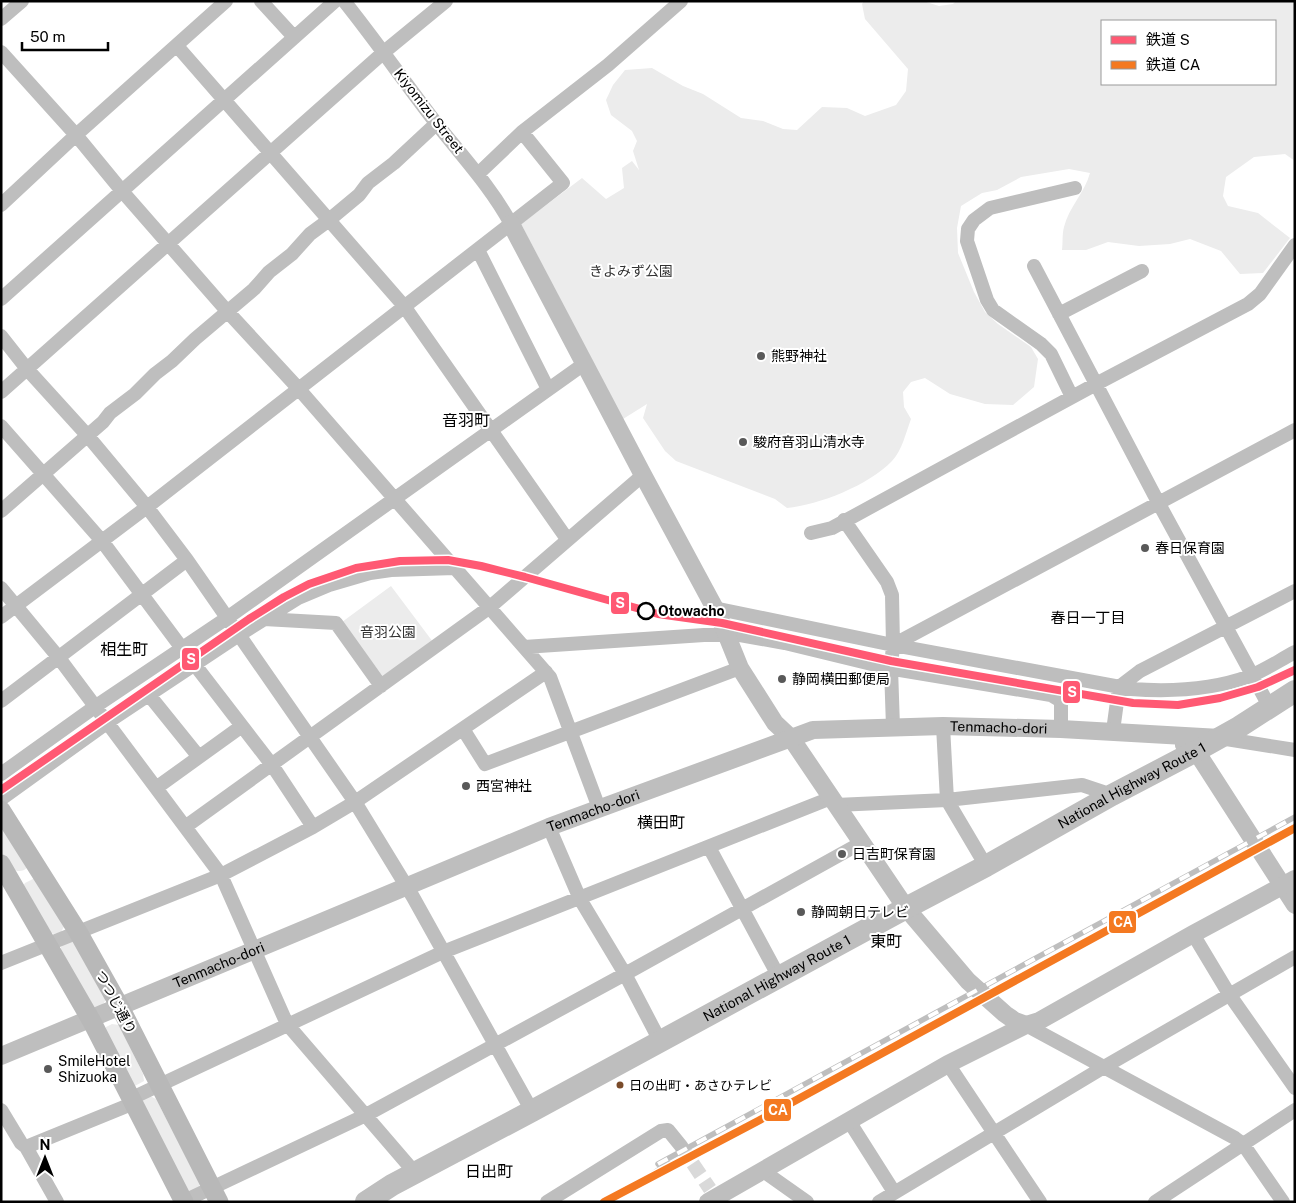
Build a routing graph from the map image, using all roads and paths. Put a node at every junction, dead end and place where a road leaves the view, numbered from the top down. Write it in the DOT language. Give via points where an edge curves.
graph roads {
  1 [pos="22,1"];
  2 [pos="226,1"];
  3 [pos="261,1"];
  4 [pos="334,1"];
  5 [pos="344,1"];
  6 [pos="446,1"];
  7 [pos="681,1"];
  8 [pos="1,19"];
  9 [pos="294,37"];
  10 [pos="177,46"];
  11 [pos="1,52"];
  12 [pos="384,52"];
  13 [pos="223,100"];
  14 [pos="437,123"];
  15 [pos="522,132"];
  16 [pos="76,135"];
  17 [pos="270,153"];
  18 [pos="478,174"];
  19 [pos="1075,188"];
  20 [pos="122,191"];
  21 [pos="1,205"];
  22 [pos="330,220"];
  23 [pos="512,224"];
  24 [pos="168,244"];
  25 [pos="1295,245"];
  26 [pos="478,250"];
  27 [pos="1034,266"];
  28 [pos="1142,271"];
  29 [pos="1,299"];
  30 [pos="404,306"];
  31 [pos="227,311"];
  32 [pos="1059,314"];
  33 [pos="1,336"];
  34 [pos="584,364"];
  35 [pos="27,369"];
  36 [pos="1096,384"];
  37 [pos="298,388"];
  38 [pos="548,389"];
  39 [pos="1,392"];
  40 [pos="1072,397"];
  41 [pos="1,426"];
  42 [pos="490,430"];
  43 [pos="1295,430"];
  44 [pos="87,435"];
  45 [pos="43,474"];
  46 [pos="643,475"];
  47 [pos="395,498"];
  48 [pos="1158,502"];
  49 [pos="147,507"];
  50 [pos="1,510"];
  51 [pos="844,520"];
  52 [pos="811,532"];
  53 [pos="567,540"];
  54 [pos="102,541"];
  55 [pos="187,560"];
  56 [pos="455,568"];
  57 [pos="1,588"];
  58 [pos="1295,591"];
  59 [pos="143,594"];
  60 [pos="16,605"];
  61 [pos="490,607"];
  62 [pos="714,608"];
  63 [pos="1,617"];
  64 [pos="227,618"];
  65 [pos="264,619"];
  66 [pos="1226,628"];
  67 [pos="239,635"];
  68 [pos="727,635"];
  69 [pos="893,645"];
  70 [pos="182,647"];
  71 [pos="524,647"];
  72 [pos="1295,652"];
  73 [pos="59,658"];
  74 [pos="195,665"];
  75 [pos="740,668"];
  76 [pos="891,668"];
  77 [pos="546,672"];
  78 [pos="1252,675"];
  79 [pos="381,686"];
  80 [pos="1119,686"];
  81 [pos="1295,691"];
  82 [pos="149,695"];
  83 [pos="1,701"];
  84 [pos="1295,704"];
  85 [pos="96,706"];
  86 [pos="1269,706"];
  87 [pos="108,722"];
  88 [pos="242,726"];
  89 [pos="943,726"];
  90 [pos="1239,727"];
  91 [pos="893,728"];
  92 [pos="463,729"];
  93 [pos="1061,729"];
  94 [pos="570,732"];
  95 [pos="1119,732"];
  96 [pos="310,737"];
  97 [pos="791,738"];
  98 [pos="1220,738"];
  99 [pos="1295,742"];
  100 [pos="1288,749"];
  101 [pos="1196,751"];
  102 [pos="199,758"];
  103 [pos="272,765"];
  104 [pos="1,774"];
  105 [pos="156,788"];
  106 [pos="1112,795"];
  107 [pos="1,799"];
  108 [pos="947,800"];
  109 [pos="355,802"];
  110 [pos="833,802"];
  111 [pos="599,808"];
  112 [pos="1,810"];
  113 [pos="549,826"];
  114 [pos="185,827"];
  115 [pos="313,827"];
  116 [pos="861,843"];
  117 [pos="709,847"];
  118 [pos="1,864"];
  119 [pos="986,866"];
  120 [pos="221,875"];
  121 [pos="1288,883"];
  122 [pos="407,886"];
  123 [pos="580,899"];
  124 [pos="1295,906"];
  125 [pos="741,908"];
  126 [pos="906,908"];
  127 [pos="78,932"];
  128 [pos="1193,934"];
  129 [pos="49,945"];
  130 [pos="255,950"];
  131 [pos="443,952"];
  132 [pos="1295,957"];
  133 [pos="1,963"];
  134 [pos="625,974"];
  135 [pos="779,977"];
  136 [pos="1230,994"];
  137 [pos="120,1007"];
  138 [pos="91,1020"];
  139 [pos="287,1024"];
  140 [pos="1026,1025"];
  141 [pos="660,1041"];
  142 [pos="495,1045"];
  143 [pos="1,1056"];
  144 [pos="948,1064"];
  145 [pos="1104,1068"];
  146 [pos="159,1085"];
  147 [pos="1295,1088"];
  148 [pos="133,1100"];
  149 [pos="1,1110"];
  150 [pos="1295,1110"];
  151 [pos="532,1112"];
  152 [pos="366,1115"];
  153 [pos="849,1121"];
  154 [pos="5,1124"];
  155 [pos="994,1133"];
  156 [pos="1243,1144"];
  157 [pos="681,1146"];
  158 [pos="26,1147"];
  159 [pos="763,1171"];
  160 [pos="416,1174"];
  161 [pos="894,1192"];
  162 [pos="215,1195"];
  163 [pos="712,1198"];
  164 [pos="183,1201"];
  165 [pos="57,1202"];
  166 [pos="366,1202"];
  167 [pos="547,1202"];
  168 [pos="806,1202"];
  169 [pos="879,1202"];
  170 [pos="1040,1202"];
  171 [pos="1156,1202"];
  172 [pos="1283,1202"];
  1 -- 8 [label="street"];
  2 -- 10 [label="street"];
  3 -- 9 [label="street"];
  4 -- 9 [label="street"];
  5 -- 12 [label="street, Kiyomizu Street"];
  6 -- 12 [label="street"];
  7 -- 15 [label="street" via="608,65"];
  9 -- 13 [label="street"];
  10 -- 13 [label="street"];
  10 -- 16 [label="street"];
  11 -- 16 [label="street"];
  12 -- 14 [label="street, Kiyomizu Street"];
  12 -- 17 [label="street"];
  13 -- 17 [label="street"];
  13 -- 20 [label="street"];
  14 -- 18 [label="street, Kiyomizu Street"];
  14 -- 22 [label="street"];
  15 -- 18 [label="street"];
  15 -- 23 [label="street" via="563,183"];
  16 -- 20 [label="street"];
  16 -- 21 [label="street"];
  17 -- 22 [label="street"];
  17 -- 24 [label="street"];
  18 -- 23 [label="street, Kiyomizu Street"];
  19 -- 40 [label="street" via="990,208 974,220 968,229 967,241 993,310 1051,354"];
  20 -- 24 [label="street"];
  20 -- 29 [label="street"];
  22 -- 30 [label="street"];
  22 -- 31 [label="street" via="310,234"];
  23 -- 26 [label="street"];
  23 -- 34 [label="street"];
  24 -- 31 [label="street"];
  24 -- 35 [label="street"];
  25 -- 36 [label="street" via="1260,294 1248,304"];
  26 -- 30 [label="street"];
  26 -- 38 [label="street"];
  27 -- 32 [label="street"];
  28 -- 32 [label="street"];
  30 -- 37 [label="street"];
  30 -- 42 [label="street"];
  31 -- 37 [label="street"];
  31 -- 44 [label="street"];
  32 -- 36 [label="street"];
  33 -- 35 [label="street"];
  34 -- 38 [label="street"];
  34 -- 46 [label="street"];
  35 -- 39 [label="street"];
  35 -- 44 [label="street"];
  36 -- 40 [label="street"];
  36 -- 48 [label="street"];
  37 -- 47 [label="street"];
  37 -- 49 [label="street"];
  38 -- 42 [label="street"];
  40 -- 51 [label="street"];
  41 -- 45 [label="street"];
  42 -- 47 [label="street"];
  42 -- 53 [label="street"];
  43 -- 48 [label="street"];
  44 -- 45 [label="street"];
  44 -- 49 [label="street"];
  45 -- 50 [label="street"];
  45 -- 54 [label="street"];
  46 -- 53 [label="street"];
  46 -- 62 [label="street"];
  47 -- 56 [label="street"];
  47 -- 64 [label="street"];
  48 -- 66 [label="street"];
  48 -- 69 [label="street"];
  49 -- 54 [label="street"];
  49 -- 55 [label="street"];
  51 -- 52 [label="street" via="832,528"];
  51 -- 69 [label="street" via="892,595"];
  53 -- 61 [label="street"];
  54 -- 59 [label="street"];
  54 -- 60 [label="street"];
  55 -- 59 [label="street"];
  55 -- 64 [label="street"];
  56 -- 61 [label="street"];
  56 -- 65 [label="street" via="370,573 298,598"];
  57 -- 60 [label="street"];
  58 -- 66 [label="street"];
  59 -- 70 [label="street"];
  59 -- 73 [label="street"];
  60 -- 63 [label="street"];
  60 -- 73 [label="street"];
  61 -- 71 [label="street"];
  61 -- 79 [label="street"];
  62 -- 68 [label="street"];
  62 -- 69 [label="street"];
  64 -- 67 [label="street"];
  64 -- 70 [label="street"];
  65 -- 67 [label="street"];
  65 -- 79 [label="street" via="336,622"];
  66 -- 78 [label="street"];
  66 -- 80 [label="street" via="1140,671"];
  67 -- 74 [label="street"];
  67 -- 96 [label="street"];
  68 -- 71 [label="street"];
  68 -- 75 [label="street"];
  68 -- 76 [label="street" via="785,643"];
  69 -- 76 [label="street"];
  69 -- 80 [label="street"];
  70 -- 85 [label="street"];
  71 -- 77 [label="street"];
  72 -- 78 [label="street"];
  73 -- 83 [label="street"];
  73 -- 85 [label="street"];
  74 -- 82 [label="street"];
  74 -- 88 [label="street"];
  75 -- 94 [label="street"];
  75 -- 97 [label="street" via="775,724"];
  76 -- 91 [label="street"];
  76 -- 93 [label="street" via="1052,695 1061,701"];
  77 -- 92 [label="street"];
  77 -- 94 [label="street"];
  78 -- 80 [label="street" via="1194,689 1153,691"];
  78 -- 86 [label="street"];
  79 -- 96 [label="street"];
  80 -- 95 [label="street"];
  81 -- 86 [label="highway, National Highway Route 1"];
  82 -- 87 [label="street"];
  82 -- 102 [label="street"];
  84 -- 90 [label="highway, National Highway Route 1"];
  85 -- 87 [label="street"];
  85 -- 104 [label="street"];
  86 -- 90 [label="highway, National Highway Route 1"];
  87 -- 105 [label="street"];
  87 -- 107 [label="street"];
  88 -- 102 [label="street"];
  88 -- 103 [label="street"];
  89 -- 91 [label="street, Tenmacho-dori"];
  89 -- 93 [label="street, Tenmacho-dori"];
  89 -- 108 [label="street"];
  90 -- 98 [label="highway, National Highway Route 1"];
  91 -- 97 [label="street, Tenmacho-dori" via="813,730"];
  92 -- 94 [label="street" via="485,764"];
  92 -- 109 [label="street"];
  93 -- 95 [label="street, Tenmacho-dori"];
  94 -- 111 [label="street"];
  95 -- 98 [label="street, Tenmacho-dori"];
  95 -- 101 [label="street" via="1146,734"];
  96 -- 103 [label="street"];
  96 -- 109 [label="street"];
  97 -- 110 [label="street"];
  97 -- 111 [label="street, Tenmacho-dori"];
  98 -- 100 [label="street"];
  98 -- 101 [label="highway, National Highway Route 1"];
  99 -- 100 [label="street"];
  101 -- 106 [label="highway, National Highway Route 1"];
  101 -- 121 [label="street"];
  102 -- 105 [label="street"];
  103 -- 114 [label="street"];
  103 -- 115 [label="street"];
  105 -- 114 [label="street"];
  106 -- 108 [label="street" via="1082,785"];
  106 -- 119 [label="highway, National Highway Route 1"];
  108 -- 110 [label="street"];
  108 -- 119 [label="street"];
  109 -- 115 [label="street"];
  109 -- 122 [label="street"];
  110 -- 116 [label="street"];
  110 -- 117 [label="street"];
  111 -- 113 [label="street, Tenmacho-dori"];
  112 -- 127 [label="main road, つつじ通り"];
  113 -- 122 [label="street, Tenmacho-dori"];
  113 -- 123 [label="street"];
  114 -- 120 [label="street"];
  115 -- 120 [label="street"];
  116 -- 125 [label="street"];
  116 -- 126 [label="street"];
  117 -- 123 [label="street"];
  117 -- 125 [label="street"];
  118 -- 129 [label="main road"];
  119 -- 126 [label="highway, National Highway Route 1"];
  120 -- 127 [label="street"];
  120 -- 130 [label="street"];
  121 -- 124 [label="street"];
  121 -- 128 [label="street"];
  122 -- 130 [label="street, Tenmacho-dori"];
  122 -- 131 [label="street"];
  123 -- 131 [label="street"];
  123 -- 134 [label="street"];
  125 -- 134 [label="street"];
  125 -- 135 [label="street"];
  126 -- 135 [label="highway, National Highway Route 1"];
  126 -- 140 [label="street" via="968,982 1015,1022"];
  127 -- 129 [label="street"];
  127 -- 137 [label="main road, つつじ通り"];
  128 -- 136 [label="street"];
  128 -- 140 [label="street" via="1039,1021"];
  129 -- 133 [label="street"];
  129 -- 138 [label="main road"];
  130 -- 137 [label="street, Tenmacho-dori"];
  130 -- 139 [label="street"];
  131 -- 139 [label="street"];
  131 -- 142 [label="street"];
  132 -- 136 [label="street"];
  134 -- 141 [label="street"];
  134 -- 142 [label="street"];
  135 -- 141 [label="highway, National Highway Route 1"];
  136 -- 145 [label="street"];
  136 -- 147 [label="street"];
  137 -- 138 [label="street, Tenmacho-dori"];
  137 -- 146 [label="main road, つつじ通り"];
  138 -- 143 [label="street, Tenmacho-dori"];
  138 -- 148 [label="main road"];
  139 -- 146 [label="street"];
  139 -- 152 [label="street"];
  140 -- 144 [label="street"];
  140 -- 145 [label="street"];
  141 -- 151 [label="highway, National Highway Route 1"];
  142 -- 151 [label="street"];
  142 -- 152 [label="street"];
  144 -- 153 [label="street"];
  144 -- 155 [label="street"];
  145 -- 155 [label="street"];
  145 -- 156 [label="street"];
  146 -- 148 [label="street"];
  146 -- 162 [label="main road, つつじ通り"];
  148 -- 158 [label="street"];
  148 -- 164 [label="main road"];
  149 -- 154 [label="street"];
  150 -- 156 [label="street"];
  151 -- 160 [label="highway, National Highway Route 1"];
  152 -- 160 [label="street"];
  152 -- 162 [label="street"];
  153 -- 159 [label="street"];
  153 -- 161 [label="street"];
  154 -- 158 [label="street"];
  155 -- 161 [label="street"];
  155 -- 170 [label="street"];
  156 -- 171 [label="street"];
  156 -- 172 [label="street"];
  157 -- 167 [label="street" via="668,1130 662,1130"];
  158 -- 165 [label="street"];
  159 -- 163 [label="street"];
  159 -- 168 [label="street"];
  160 -- 166 [label="highway, National Highway Route 1"];
  161 -- 169 [label="street"];
  162 -- 164 [label="street"];
}
